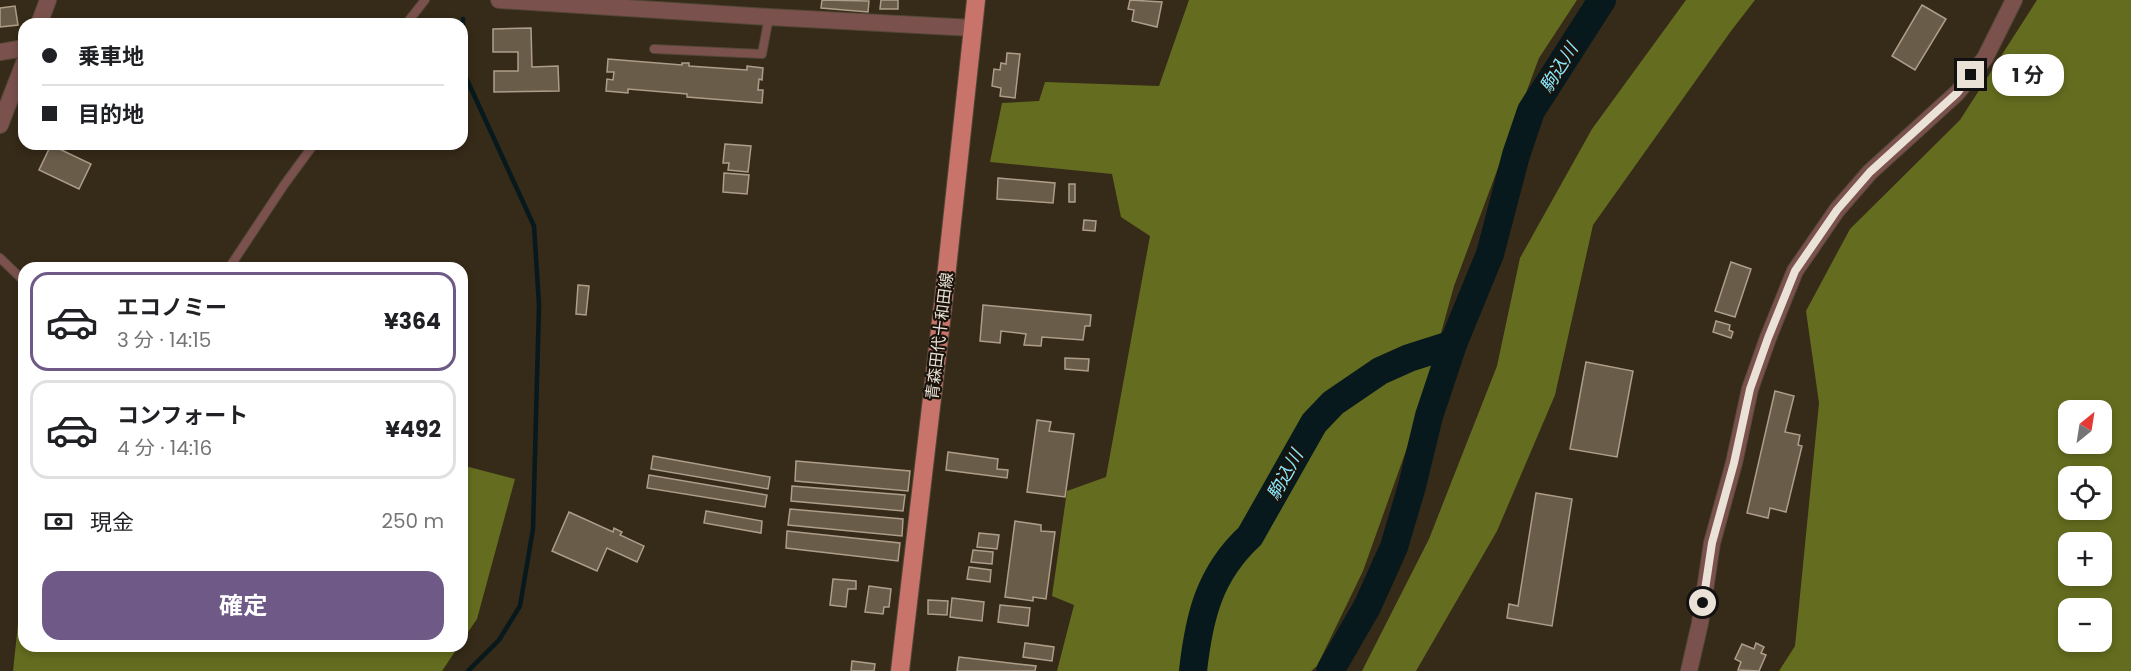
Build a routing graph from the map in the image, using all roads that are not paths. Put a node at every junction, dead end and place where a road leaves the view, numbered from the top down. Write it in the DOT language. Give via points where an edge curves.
graph roads {
  1 [pos="48,0"];
  2 [pos="425,0"];
  3 [pos="500,0"];
  4 [pos="976,0"];
  5 [pos="2014,0"];
  6 [pos="769,17"];
  7 [pos="41,18"];
  8 [pos="411,18"];
  9 [pos="973,28"];
  10 [pos="18,49"];
  11 [pos="654,49"];
  12 [pos="0,52"];
  13 [pos="18,78"];
  14 [pos="0,125"];
  15 [pos="310,150"];
  16 [pos="0,258"];
  17 [pos="233,262"];
  18 [pos="18,275"];
  19 [pos="900,671"];
  20 [pos="1689,671"];
  1 -- 7 [label="street"];
  2 -- 8 [label="lane"];
  3 -- 6 [label="street"];
  4 -- 9 [label="main road, 青森田代十和田線"];
  5 -- 20 [label="street" via="1985,58 1957,93 1870,172 1837,210 1795,271 1750,389 1712,543"];
  6 -- 9 [label="street"];
  6 -- 11 [label="lane" via="762,54"];
  9 -- 19 [label="main road, 青森田代十和田線"];
  10 -- 12 [label="street"];
  13 -- 14 [label="street"];
  15 -- 17 [label="lane"];
  16 -- 18 [label="lane"];
}
